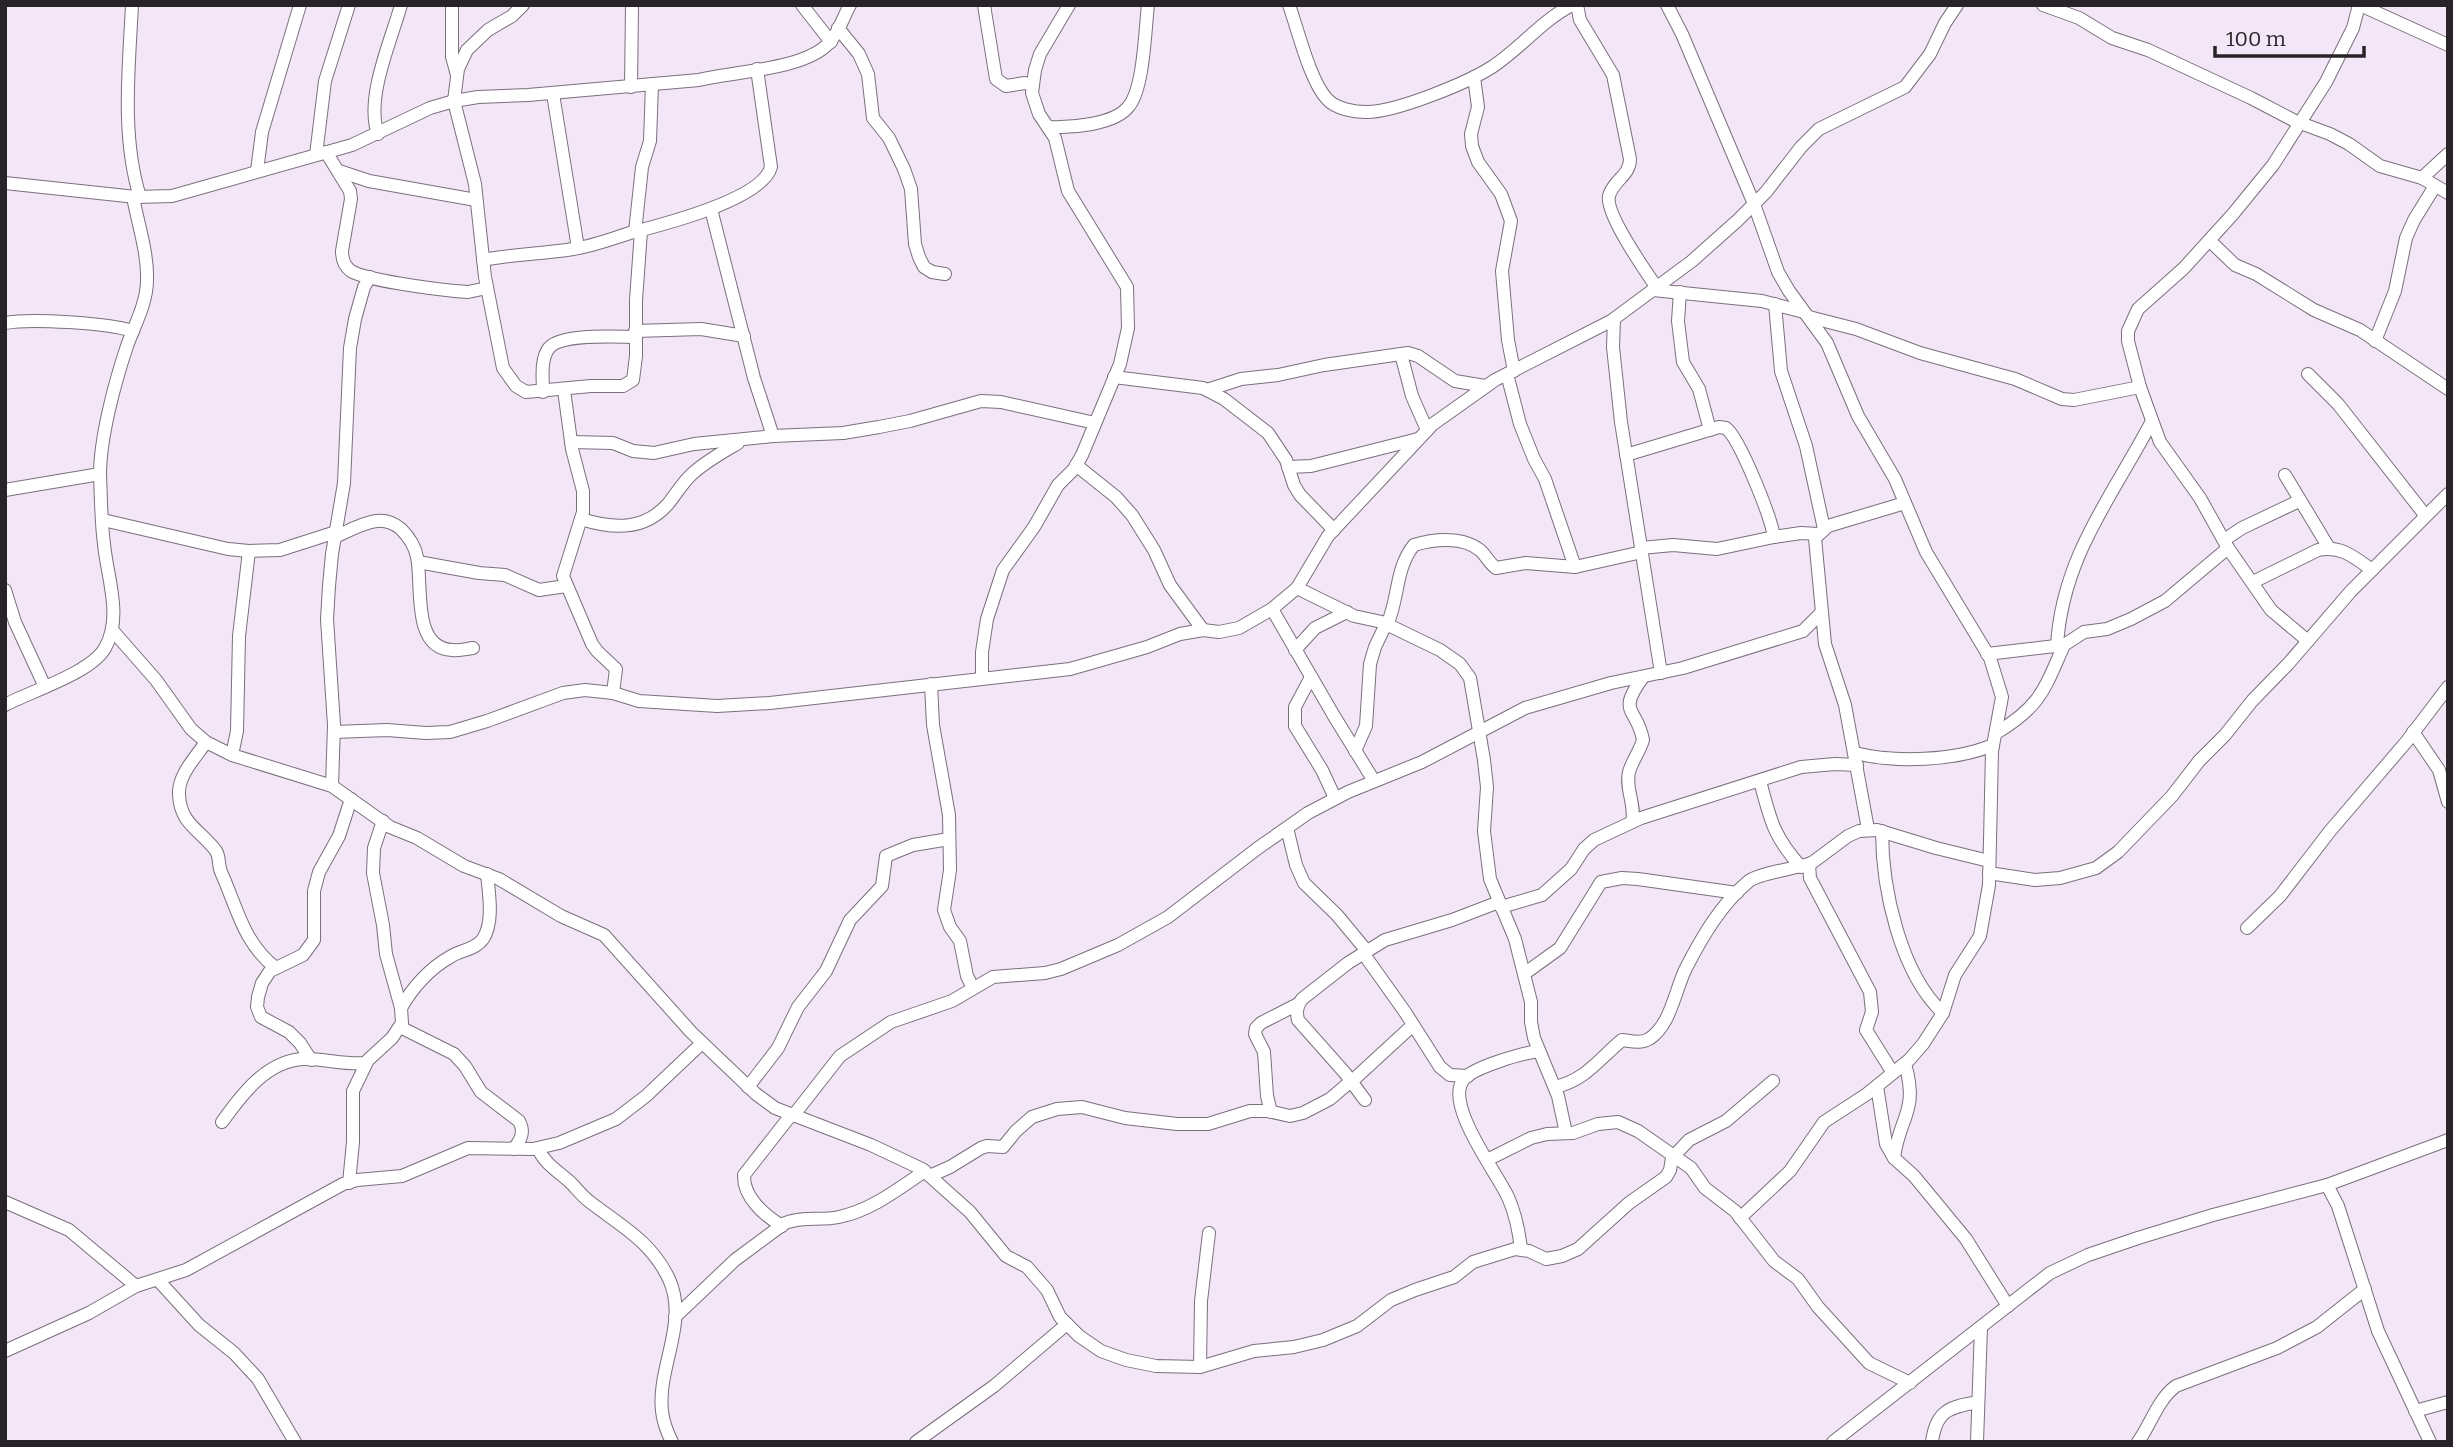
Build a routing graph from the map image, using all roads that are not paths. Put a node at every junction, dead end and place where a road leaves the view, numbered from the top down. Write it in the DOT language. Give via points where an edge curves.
graph roads {
  1 [pos="132,5"];
  2 [pos="300,5"];
  3 [pos="349,5"];
  4 [pos="401,5"];
  5 [pos="452,5"];
  6 [pos="523,5"];
  7 [pos="632,5"];
  8 [pos="802,5"];
  9 [pos="850,5"];
  10 [pos="984,5"];
  11 [pos="1069,5"];
  12 [pos="1148,5"];
  13 [pos="1289,5"];
  14 [pos="1572,5"];
  15 [pos="1577,5"];
  16 [pos="1667,5"];
  17 [pos="1957,5"];
  18 [pos="2047,6"];
  19 [pos="2366,7"];
  20 [pos="838,27"];
  21 [pos="831,42"];
  22 [pos="2448,45"];
  23 [pos="757,69"];
  24 [pos="457,76"];
  25 [pos="1474,77"];
  26 [pos="652,85"];
  27 [pos="1033,85"];
  28 [pos="631,87"];
  29 [pos="553,93"];
  30 [pos="454,101"];
  31 [pos="2301,124"];
  32 [pos="1048,127"];
  33 [pos="378,134"];
  34 [pos="321,153"];
  35 [pos="2448,154"];
  36 [pos="257,171"];
  37 [pos="339,171"];
  38 [pos="2422,178"];
  39 [pos="5,183"];
  40 [pos="2435,186"];
  41 [pos="2448,193"];
  42 [pos="137,197"];
  43 [pos="476,200"];
  44 [pos="1754,204"];
  45 [pos="711,209"];
  46 [pos="638,231"];
  47 [pos="2210,241"];
  48 [pos="578,248"];
  49 [pos="483,260"];
  50 [pos="945,274"];
  51 [pos="370,277"];
  52 [pos="488,288"];
  53 [pos="1655,289"];
  54 [pos="1679,292"];
  55 [pos="1775,304"];
  56 [pos="1806,314"];
  57 [pos="1614,319"];
  58 [pos="5,323"];
  59 [pos="133,331"];
  60 [pos="636,334"];
  61 [pos="744,336"];
  62 [pos="2375,341"];
  63 [pos="1401,354"];
  64 [pos="1510,373"];
  65 [pos="2308,374"];
  66 [pos="1114,377"];
  67 [pos="1485,386"];
  68 [pos="2140,387"];
  69 [pos="2448,389"];
  70 [pos="564,390"];
  71 [pos="1207,390"];
  72 [pos="543,392"];
  73 [pos="2152,421"];
  74 [pos="1095,423"];
  75 [pos="1710,430"];
  76 [pos="1422,434"];
  77 [pos="773,436"];
  78 [pos="742,440"];
  79 [pos="571,442"];
  80 [pos="1626,455"];
  81 [pos="1076,465"];
  82 [pos="1289,467"];
  83 [pos="100,474"];
  84 [pos="2285,475"];
  85 [pos="5,490"];
  86 [pos="2448,494"];
  87 [pos="2299,501"];
  88 [pos="1905,503"];
  89 [pos="2426,515"];
  90 [pos="582,519"];
  91 [pos="103,520"];
  92 [pos="1335,530"];
  93 [pos="1821,531"];
  94 [pos="336,534"];
  95 [pos="1774,537"];
  96 [pos="2226,544"];
  97 [pos="2329,548"];
  98 [pos="1642,550"];
  99 [pos="249,551"];
  100 [pos="418,562"];
  101 [pos="1575,567"];
  102 [pos="2372,570"];
  103 [pos="2253,582"];
  104 [pos="566,586"];
  105 [pos="1297,588"];
  106 [pos="5,590"];
  107 [pos="1272,609"];
  108 [pos="1347,612"];
  109 [pos="1821,612"];
  110 [pos="1387,625"];
  111 [pos="1203,630"];
  112 [pos="113,631"];
  113 [pos="2308,641"];
  114 [pos="2061,645"];
  115 [pos="473,648"];
  116 [pos="1295,650"];
  117 [pos="1987,654"];
  118 [pos="1661,673"];
  119 [pos="982,677"];
  120 [pos="1311,677"];
  121 [pos="1643,677"];
  122 [pos="931,684"];
  123 [pos="45,687"];
  124 [pos="2448,687"];
  125 [pos="612,693"];
  126 [pos="5,705"];
  127 [pos="1479,731"];
  128 [pos="334,732"];
  129 [pos="2413,732"];
  130 [pos="1995,739"];
  131 [pos="206,742"];
  132 [pos="1355,751"];
  133 [pos="232,755"];
  134 [pos="1856,759"];
  135 [pos="1760,780"];
  136 [pos="1374,781"];
  137 [pos="332,786"];
  138 [pos="1335,798"];
  139 [pos="351,799"];
  140 [pos="2448,802"];
  141 [pos="383,821"];
  142 [pos="1632,822"];
  143 [pos="1287,828"];
  144 [pos="1868,829"];
  145 [pos="1882,831"];
  146 [pos="949,839"];
  147 [pos="1806,865"];
  148 [pos="1989,867"];
  149 [pos="487,874"];
  150 [pos="1737,893"];
  151 [pos="1500,905"];
  152 [pos="2247,928"];
  153 [pos="1365,951"];
  154 [pos="276,968"];
  155 [pos="1524,974"];
  156 [pos="972,988"];
  157 [pos="1298,1004"];
  158 [pos="401,1008"];
  159 [pos="1943,1013"];
  160 [pos="1413,1025"];
  161 [pos="400,1027"];
  162 [pos="702,1043"];
  163 [pos="1539,1051"];
  164 [pos="311,1060"];
  165 [pos="366,1063"];
  166 [pos="1905,1064"];
  167 [pos="1893,1073"];
  168 [pos="1468,1076"];
  169 [pos="1773,1081"];
  170 [pos="1351,1082"];
  171 [pos="1877,1086"];
  172 [pos="748,1087"];
  173 [pos="1555,1087"];
  174 [pos="1365,1100"];
  175 [pos="1271,1112"];
  176 [pos="792,1115"];
  177 [pos="222,1122"];
  178 [pos="1566,1133"];
  179 [pos="2448,1140"];
  180 [pos="514,1149"];
  181 [pos="538,1149"];
  182 [pos="1673,1157"];
  183 [pos="1894,1158"];
  184 [pos="1487,1160"];
  185 [pos="928,1173"];
  186 [pos="349,1182"];
  187 [pos="2326,1185"];
  188 [pos="5,1202"];
  189 [pos="1740,1218"];
  190 [pos="782,1226"];
  191 [pos="1209,1233"];
  192 [pos="1521,1249"];
  193 [pos="158,1280"];
  194 [pos="136,1286"];
  195 [pos="2365,1289"];
  196 [pos="2008,1306"];
  197 [pos="675,1317"];
  198 [pos="1067,1324"];
  199 [pos="1981,1327"];
  200 [pos="5,1351"];
  201 [pos="1200,1367"];
  202 [pos="1910,1383"];
  203 [pos="1979,1402"];
  204 [pos="2448,1402"];
  205 [pos="2415,1411"];
  206 [pos="668,1440"];
  207 [pos="295,1442"];
  208 [pos="916,1442"];
  209 [pos="1833,1442"];
  210 [pos="1932,1442"];
  211 [pos="1977,1442"];
  212 [pos="2138,1442"];
  213 [pos="2430,1442"];
  1 -- 42 [label="street" via="130,151"];
  2 -- 36 [label="street" via="262,132"];
  3 -- 34 [label="street" via="325,81"];
  4 -- 33 [label="street" via="375,96"];
  5 -- 24 [label="street" via="452,57"];
  6 -- 24 [label="street" via="467,50"];
  7 -- 28 [label="street"];
  8 -- 21 [label="street"];
  9 -- 20 [label="street"];
  10 -- 27 [label="street" via="996,79 1006,86"];
  11 -- 27 [label="street" via="1040,54"];
  12 -- 32 [label="street" via="1141,71 1132,103 1103,121"];
  13 -- 25 [label="street" via="1318,84 1337,107 1367,112 1387,108"];
  14 -- 25 [label="street" via="1544,22 1516,51"];
  15 -- 53 [label="street" via="1580,20 1613,75 1630,159 1625,177 1610,192 1609,201"];
  16 -- 44 [label="street"];
  17 -- 44 [label="street" via="1905,87 1819,129"];
  18 -- 31 [label="street"];
  19 -- 22 [label="street"];
  19 -- 31 [label="street"];
  20 -- 21 [label="street"];
  20 -- 50 [label="street" via="859,54 867,74 873,118 897,152 911,189 919,257 924,267"];
  21 -- 23 [label="street" via="806,59"];
  23 -- 26 [label="street"];
  23 -- 45 [label="street" via="771,160 769,176"];
  24 -- 30 [label="street"];
  25 -- 64 [label="street" via="1478,107 1472,146 1501,194 1511,221 1502,271"];
  26 -- 28 [label="street"];
  26 -- 46 [label="street"];
  27 -- 32 [label="street" via="1034,104"];
  28 -- 29 [label="street"];
  29 -- 30 [label="street"];
  29 -- 48 [label="street"];
  30 -- 33 [label="street"];
  30 -- 43 [label="street"];
  31 -- 38 [label="street" via="2349,144 2380,166"];
  31 -- 47 [label="street"];
  32 -- 66 [label="street" via="1059,149 1068,191 1126,287 1128,328"];
  33 -- 34 [label="street"];
  34 -- 36 [label="street"];
  34 -- 37 [label="street"];
  35 -- 38 [label="street"];
  36 -- 42 [label="street" via="172,195"];
  37 -- 43 [label="street" via="369,181"];
  37 -- 51 [label="street" via="351,199 342,260 351,272"];
  38 -- 40 [label="street"];
  39 -- 42 [label="street"];
  40 -- 41 [label="street"];
  40 -- 62 [label="street" via="2406,239 2395,292"];
  42 -- 59 [label="street" via="147,280"];
  43 -- 49 [label="street"];
  44 -- 53 [label="street"];
  44 -- 56 [label="street" via="1778,272"];
  45 -- 46 [label="street"];
  45 -- 61 [label="street"];
  46 -- 48 [label="street"];
  46 -- 60 [label="street"];
  47 -- 62 [label="street" via="2235,265"];
  47 -- 68 [label="street" via="2137,309 2128,341"];
  48 -- 49 [label="street"];
  49 -- 52 [label="street"];
  51 -- 52 [label="street" via="455,291"];
  51 -- 94 [label="street" via="350,348 344,483"];
  52 -- 72 [label="street" via="503,368 526,393"];
  53 -- 54 [label="street"];
  53 -- 57 [label="street"];
  54 -- 55 [label="street"];
  54 -- 75 [label="street" via="1683,362 1699,389"];
  55 -- 56 [label="street"];
  55 -- 93 [label="street" via="1781,370 1806,446"];
  56 -- 68 [label="street" via="2062,398 2074,400"];
  56 -- 88 [label="street" via="1827,343 1858,416"];
  57 -- 64 [label="street"];
  57 -- 80 [label="street"];
  58 -- 59 [label="street" via="102,325"];
  59 -- 83 [label="street" via="118,377"];
  60 -- 61 [label="street" via="701,329"];
  60 -- 70 [label="street" via="633,380 623,386"];
  60 -- 72 [label="street" via="554,344 545,355"];
  61 -- 77 [label="street"];
  62 -- 69 [label="street"];
  63 -- 67 [label="street" via="1418,356 1455,381"];
  63 -- 71 [label="street" via="1241,379"];
  63 -- 76 [label="street"];
  64 -- 67 [label="street"];
  64 -- 101 [label="street" via="1527,441"];
  65 -- 89 [label="street" via="2338,404"];
  66 -- 71 [label="street"];
  66 -- 74 [label="street"];
  67 -- 76 [label="street"];
  68 -- 73 [label="street"];
  70 -- 72 [label="street"];
  70 -- 79 [label="street"];
  71 -- 82 [label="street" via="1268,433"];
  73 -- 96 [label="street" via="2160,442"];
  73 -- 114 [label="street" via="2087,533 2059,621"];
  74 -- 77 [label="street" via="981,401 879,428"];
  74 -- 81 [label="street"];
  75 -- 80 [label="street"];
  75 -- 95 [label="street" via="1730,431 1764,503"];
  76 -- 82 [label="street" via="1311,466"];
  76 -- 92 [label="street"];
  77 -- 78 [label="street"];
  78 -- 79 [label="street" via="654,453 613,443"];
  78 -- 90 [label="street" via="690,475 651,518 625,527"];
  79 -- 90 [label="street" via="583,491"];
  80 -- 98 [label="street"];
  81 -- 111 [label="street" via="1132,515 1171,585"];
  81 -- 119 [label="street" via="1003,570 987,619"];
  82 -- 92 [label="street" via="1300,495"];
  83 -- 85 [label="street"];
  83 -- 91 [label="street"];
  84 -- 87 [label="street"];
  86 -- 89 [label="street"];
  87 -- 96 [label="street" via="2242,528"];
  87 -- 97 [label="street"];
  88 -- 93 [label="street"];
  88 -- 117 [label="street" via="1936,572"];
  89 -- 102 [label="street"];
  90 -- 104 [label="street" via="565,565"];
  91 -- 99 [label="street"];
  91 -- 112 [label="street"];
  92 -- 105 [label="street"];
  93 -- 95 [label="street"];
  93 -- 109 [label="street" via="1814,548"];
  94 -- 99 [label="street" via="280,550"];
  94 -- 100 [label="street" via="375,521 394,524 412,542"];
  94 -- 128 [label="street" via="327,619"];
  95 -- 98 [label="street" via="1717,549 1673,544"];
  96 -- 103 [label="street"];
  96 -- 114 [label="street" via="2153,609 2108,629 2084,632"];
  97 -- 102 [label="street" via="2340,549"];
  97 -- 103 [label="street"];
  98 -- 101 [label="street"];
  98 -- 118 [label="street"];
  99 -- 133 [label="street"];
  100 -- 104 [label="street" via="505,575 539,590"];
  100 -- 115 [label="street" via="425,632 442,649"];
  101 -- 110 [label="street" via="1526,563 1496,568 1482,552 1465,543 1414,545 1398,579"];
  102 -- 113 [label="street"];
  103 -- 113 [label="street" via="2279,619"];
  104 -- 125 [label="street" via="597,651 616,669"];
  105 -- 107 [label="street"];
  105 -- 108 [label="street"];
  106 -- 123 [label="street"];
  107 -- 111 [label="street" via="1239,628"];
  107 -- 116 [label="street"];
  108 -- 110 [label="street"];
  108 -- 116 [label="street" via="1315,628"];
  109 -- 118 [label="street" via="1803,631"];
  109 -- 134 [label="street" via="1825,644"];
  110 -- 127 [label="street" via="1460,664 1470,678"];
  110 -- 132 [label="street" via="1370,664 1366,726"];
  111 -- 119 [label="street" via="1070,669"];
  112 -- 123 [label="street" via="93,662"];
  112 -- 131 [label="street"];
  113 -- 148 [label="street" via="2172,796 2118,852 2096,868 2035,880"];
  114 -- 117 [label="street"];
  114 -- 130 [label="street" via="2036,702"];
  116 -- 120 [label="street"];
  117 -- 130 [label="street" via="2002,697"];
  118 -- 121 [label="street"];
  119 -- 122 [label="street"];
  120 -- 132 [label="street"];
  120 -- 138 [label="street" via="1295,707 1295,726"];
  121 -- 127 [label="street" via="1542,702"];
  121 -- 142 [label="street" via="1629,697 1643,740 1629,770"];
  122 -- 125 [label="street" via="718,706 639,701"];
  122 -- 146 [label="street"];
  123 -- 126 [label="street"];
  124 -- 129 [label="street"];
  125 -- 128 [label="street" via="563,693 450,732"];
  127 -- 136 [label="street"];
  127 -- 151 [label="street" via="1487,788 1486,860"];
  128 -- 137 [label="street"];
  129 -- 140 [label="street" via="2439,770"];
  129 -- 152 [label="street" via="2280,896"];
  130 -- 134 [label="street" via="1970,753"];
  130 -- 148 [label="street"];
  131 -- 133 [label="street"];
  131 -- 154 [label="street" via="181,780 185,818 217,852 243,930"];
  132 -- 136 [label="street"];
  133 -- 137 [label="street"];
  134 -- 135 [label="street" via="1801,767"];
  134 -- 144 [label="street"];
  135 -- 142 [label="street"];
  135 -- 147 [label="street" via="1774,828 1786,850"];
  136 -- 138 [label="street"];
  137 -- 139 [label="street"];
  138 -- 143 [label="street"];
  139 -- 141 [label="street"];
  139 -- 154 [label="street" via="339,836 318,873 314,940 303,955"];
  141 -- 149 [label="street"];
  141 -- 158 [label="street" via="374,848 373,873 386,954"];
  142 -- 151 [label="street" via="1594,840 1542,895"];
  143 -- 153 [label="street" via="1304,883 1338,915"];
  143 -- 156 [label="street" via="1168,917 1118,945 1061,969 993,977"];
  144 -- 145 [label="street"];
  144 -- 147 [label="street" via="1848,836"];
  145 -- 148 [label="street"];
  145 -- 159 [label="street" via="1893,918 1920,984"];
  146 -- 156 [label="street" via="950,870 943,910 960,941"];
  146 -- 172 [label="street" via="886,856 882,886 850,920 826,971"];
  147 -- 150 [label="street" via="1759,875"];
  147 -- 167 [label="street" via="1870,992 1872,1012 1866,1030"];
  148 -- 159 [label="street" via="1980,936 1955,975"];
  149 -- 158 [label="street" via="488,927 483,939 449,957 411,991"];
  149 -- 162 [label="street" via="604,935"];
  150 -- 155 [label="street" via="1638,879 1601,882 1560,948"];
  150 -- 173 [label="street" via="1702,939 1665,1021 1650,1038 1622,1040 1582,1077"];
  151 -- 153 [label="street" via="1396,935"];
  151 -- 155 [label="street"];
  153 -- 157 [label="street"];
  153 -- 160 [label="street"];
  154 -- 164 [label="street" via="262,983 257,1007 266,1021 289,1032"];
  155 -- 163 [label="street"];
  156 -- 176 [label="street" via="952,1001 891,1022 848,1050"];
  157 -- 170 [label="street" via="1298,1020"];
  157 -- 175 [label="street" via="1256,1028 1266,1059"];
  158 -- 161 [label="street"];
  159 -- 166 [label="street"];
  160 -- 168 [label="street" via="1440,1067 1450,1075"];
  160 -- 170 [label="street"];
  161 -- 165 [label="street"];
  161 -- 180 [label="street" via="454,1054 481,1092 519,1121 522,1137"];
  162 -- 172 [label="street"];
  162 -- 181 [label="street" via="616,1119"];
  163 -- 168 [label="street"];
  163 -- 173 [label="street"];
  164 -- 165 [label="street"];
  164 -- 177 [label="street" via="285,1062 270,1070"];
  165 -- 186 [label="street" via="353,1091"];
  166 -- 167 [label="street"];
  166 -- 183 [label="street" via="1910,1107"];
  167 -- 171 [label="street"];
  168 -- 184 [label="street" via="1459,1096 1467,1125"];
  169 -- 182 [label="street" via="1726,1121 1689,1140"];
  170 -- 174 [label="street"];
  170 -- 175 [label="street" via="1315,1108 1290,1115"];
  171 -- 183 [label="street" via="1886,1144"];
  171 -- 189 [label="street" via="1824,1122 1790,1171"];
  172 -- 176 [label="street"];
  173 -- 178 [label="street"];
  175 -- 185 [label="street" via="1250,1111 1193,1125 1125,1118 1082,1107 1057,1109 1032,1117 1003,1147 981,1148 950,1167"];
  176 -- 185 [label="street" via="895,1155"];
  176 -- 190 [label="street" via="744,1175 751,1198"];
  178 -- 182 [label="street" via="1618,1122"];
  178 -- 184 [label="street" via="1531,1138"];
  179 -- 187 [label="street"];
  180 -- 181 [label="street"];
  180 -- 186 [label="street" via="468,1148 402,1176"];
  181 -- 197 [label="street" via="545,1162 583,1197 649,1248 674,1292"];
  182 -- 189 [label="street" via="1691,1168 1705,1188"];
  182 -- 192 [label="street" via="1666,1177 1578,1249 1546,1259"];
  183 -- 196 [label="street" via="1966,1239"];
  184 -- 192 [label="street" via="1516,1220"];
  185 -- 190 [label="street" via="855,1213 794,1220"];
  185 -- 198 [label="street" via="971,1212 1006,1256 1027,1266 1048,1290"];
  186 -- 193 [label="street" via="186,1270"];
  187 -- 195 [label="street" via="2338,1206"];
  187 -- 196 [label="street" via="2213,1214 2088,1255 2050,1273"];
  188 -- 194 [label="street" via="69,1230"];
  189 -- 202 [label="street" via="1869,1363"];
  190 -- 197 [label="street" via="735,1260"];
  191 -- 201 [label="street" via="1200,1301"];
  192 -- 201 [label="street" via="1473,1262 1454,1277 1391,1300 1357,1326 1333,1336"];
  193 -- 194 [label="street"];
  193 -- 207 [label="street" via="258,1379"];
  194 -- 200 [label="street"];
  195 -- 205 [label="street" via="2378,1331"];
  195 -- 212 [label="street" via="2317,1327 2277,1348 2176,1386 2166,1393"];
  196 -- 199 [label="street"];
  197 -- 206 [label="street" via="662,1409"];
  198 -- 201 [label="street" via="1101,1351 1126,1360"];
  198 -- 208 [label="street" via="994,1386"];
  199 -- 202 [label="street"];
  199 -- 203 [label="street"];
  202 -- 209 [label="street"];
  203 -- 210 [label="street" via="1943,1413"];
  203 -- 211 [label="street"];
  204 -- 205 [label="street"];
  205 -- 213 [label="street"];
}
